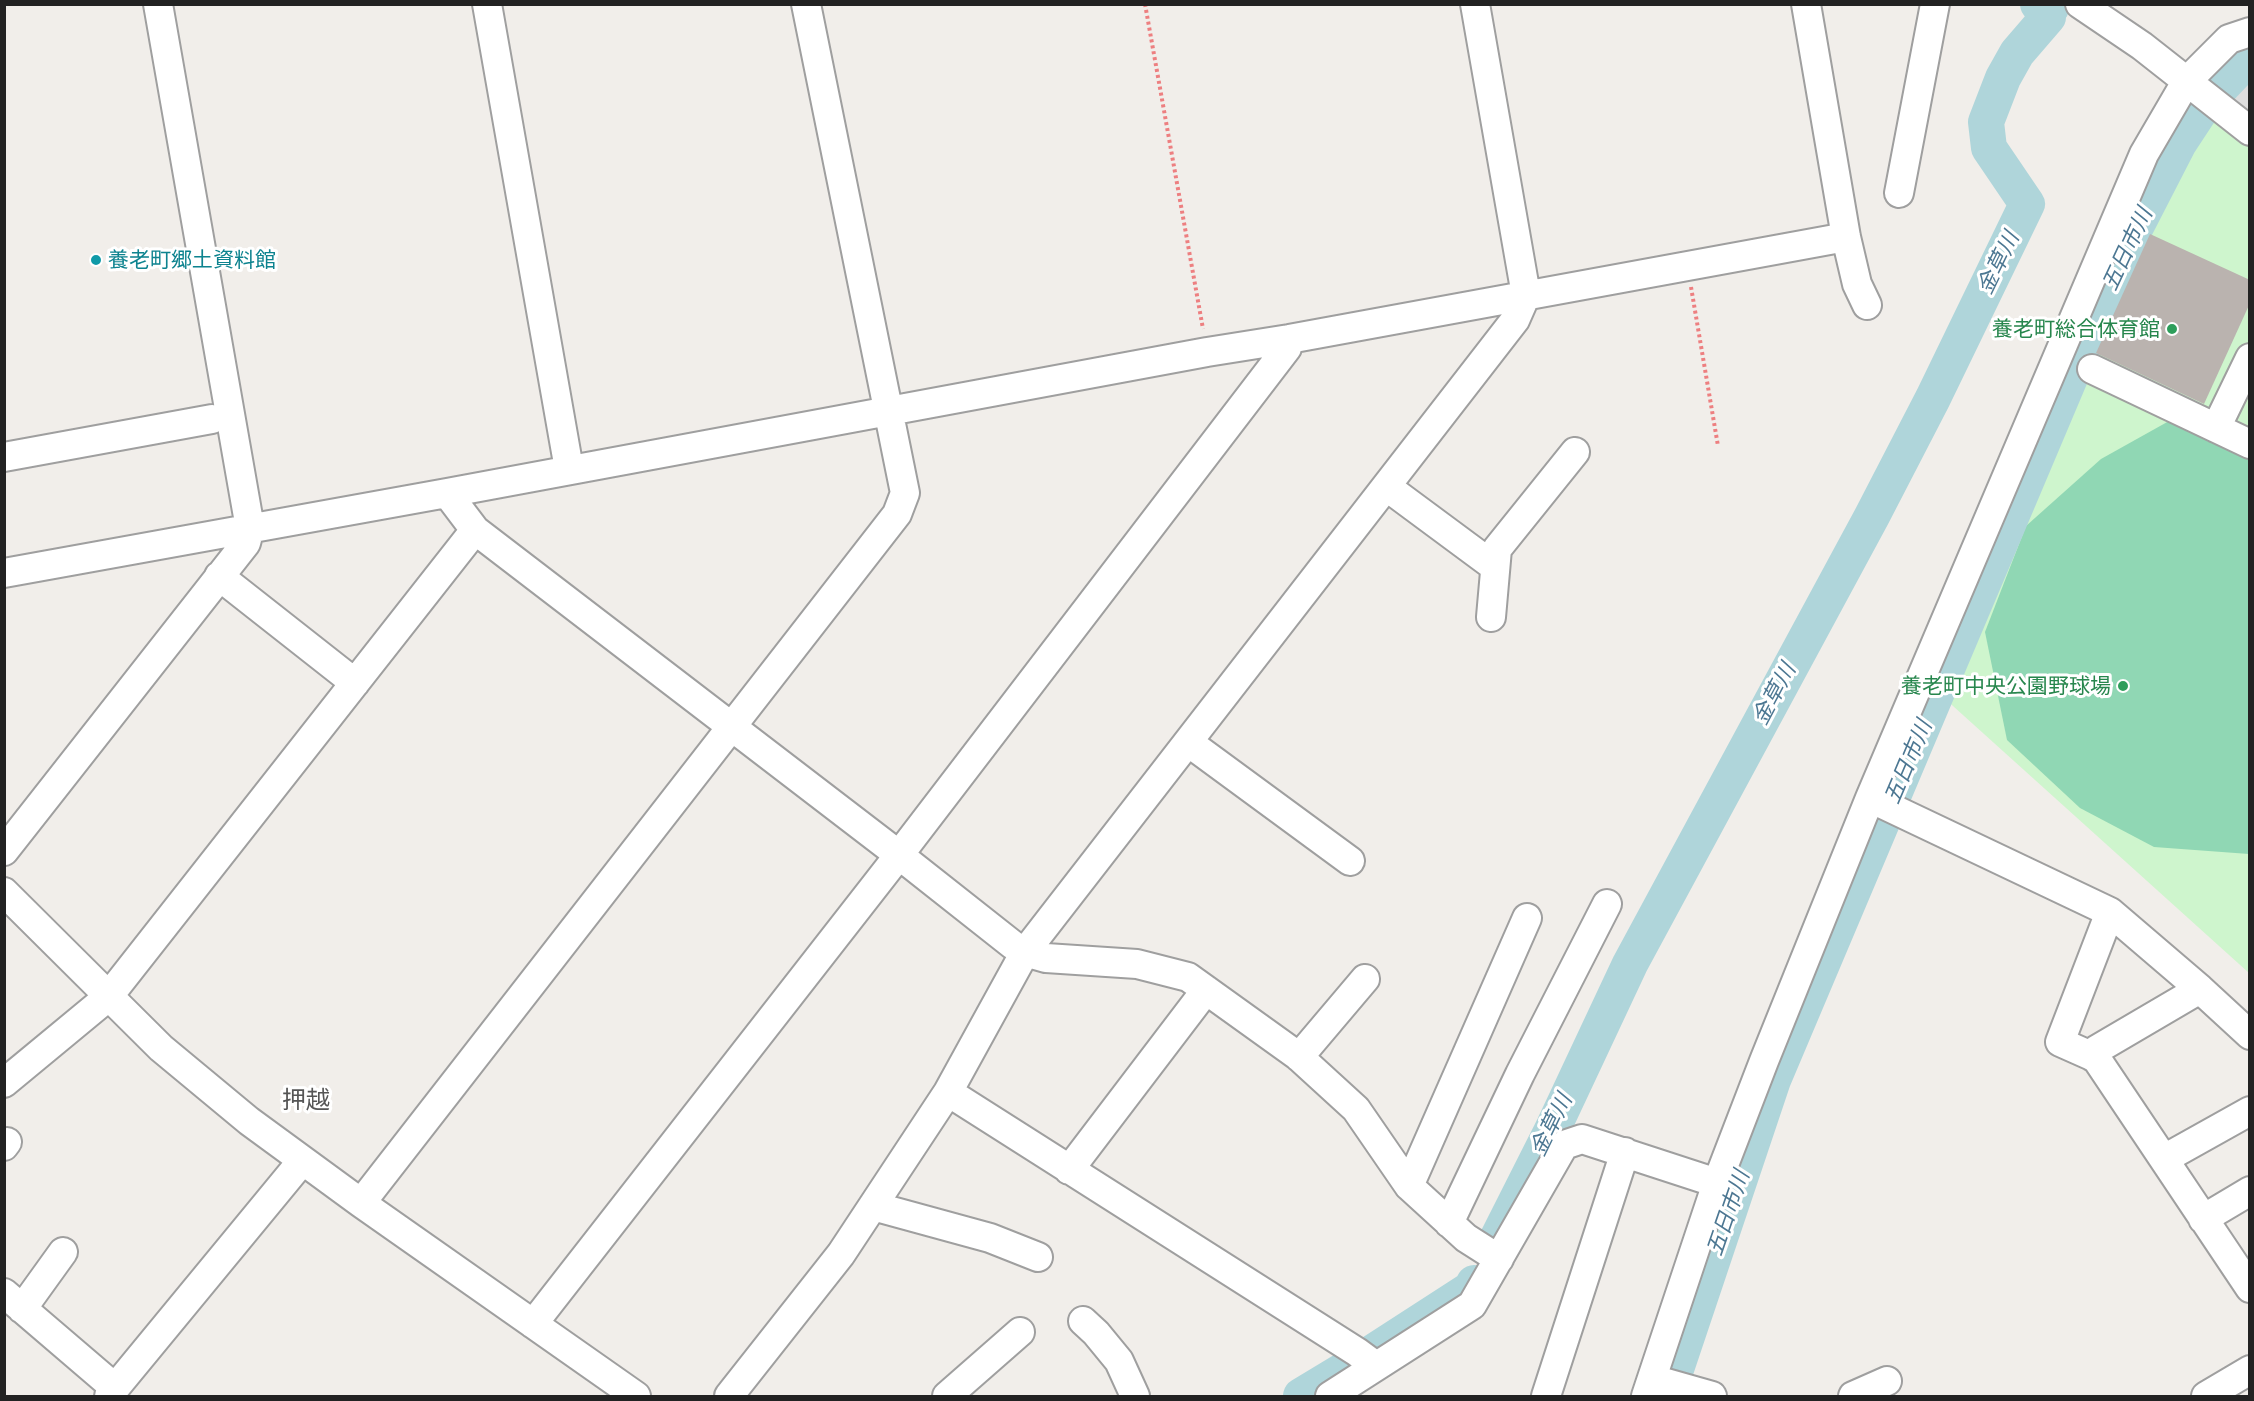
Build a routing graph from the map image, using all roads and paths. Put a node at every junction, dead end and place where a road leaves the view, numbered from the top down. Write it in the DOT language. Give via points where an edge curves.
graph roads {
  1 [pos="158,4"];
  2 [pos="487,4"];
  3 [pos="806,4"];
  4 [pos="1145,4"];
  5 [pos="1475,4"];
  6 [pos="1806,4"];
  7 [pos="1935,4"];
  8 [pos="2080,4"];
  9 [pos="2250,32"];
  10 [pos="2186,82"];
  11 [pos="2250,131"];
  12 [pos="1899,193"];
  13 [pos="1846,237"];
  14 [pos="1687,266"];
  15 [pos="1526,295"];
  16 [pos="1867,305"];
  17 [pos="1288,339"];
  18 [pos="1207,351"];
  19 [pos="2250,358"];
  20 [pos="2092,369"];
  21 [pos="888,410"];
  22 [pos="212,418"];
  23 [pos="2216,428"];
  24 [pos="2250,444"];
  25 [pos="1718,446"];
  26 [pos="1575,452"];
  27 [pos="4,457"];
  28 [pos="569,469"];
  29 [pos="1387,487"];
  30 [pos="447,493"];
  31 [pos="250,528"];
  32 [pos="475,530"];
  33 [pos="1495,567"];
  34 [pos="4,573"];
  35 [pos="219,576"];
  36 [pos="1491,616"];
  37 [pos="355,683"];
  38 [pos="731,726"];
  39 [pos="1188,742"];
  40 [pos="1870,798"];
  41 [pos="4,851"];
  42 [pos="899,855"];
  43 [pos="1350,861"];
  44 [pos="4,892"];
  45 [pos="1607,904"];
  46 [pos="2110,912"];
  47 [pos="1527,918"];
  48 [pos="1025,952"];
  49 [pos="1365,979"];
  50 [pos="2200,989"];
  51 [pos="1206,990"];
  52 [pos="108,997"];
  53 [pos="2250,1035"];
  54 [pos="1299,1057"];
  55 [pos="2092,1057"];
  56 [pos="4,1083"];
  57 [pos="948,1092"];
  58 [pos="2250,1111"];
  59 [pos="1625,1152"];
  60 [pos="2164,1159"];
  61 [pos="302,1161"];
  62 [pos="1069,1170"];
  63 [pos="1717,1183"];
  64 [pos="1409,1186"];
  65 [pos="2250,1191"];
  66 [pos="361,1203"];
  67 [pos="873,1206"];
  68 [pos="2204,1219"];
  69 [pos="1449,1222"];
  70 [pos="63,1252"];
  71 [pos="1491,1253"];
  72 [pos="1038,1257"];
  73 [pos="2247,1280"];
  74 [pos="13,1301"];
  75 [pos="1083,1321"];
  76 [pos="533,1324"];
  77 [pos="1020,1332"];
  78 [pos="1376,1366"];
  79 [pos="2250,1370"];
  80 [pos="1887,1381"];
  81 [pos="1649,1388"];
  82 [pos="119,1392"];
  83 [pos="636,1396"];
  84 [pos="729,1396"];
  85 [pos="947,1396"];
  86 [pos="1135,1396"];
  87 [pos="1330,1396"];
  88 [pos="1546,1396"];
  89 [pos="1712,1396"];
  90 [pos="1853,1396"];
  91 [pos="2206,1396"];
  1 -- 31 [label="street"];
  2 -- 28 [label="street"];
  3 -- 21 [label="street"];
  4 -- 18 [label="path"];
  5 -- 15 [label="street"];
  6 -- 13 [label="street"];
  7 -- 12 [label="street"];
  8 -- 10 [label="street"];
  9 -- 10 [label="street" via="2229,39"];
  10 -- 11 [label="street"];
  10 -- 40 [label="street" via="2144,154"];
  13 -- 14 [label="street"];
  13 -- 16 [label="street" via="1857,284"];
  14 -- 15 [label="street"];
  14 -- 25 [label="path"];
  15 -- 17 [label="street"];
  15 -- 29 [label="street" via="1515,320"];
  17 -- 18 [label="street"];
  17 -- 42 [label="street" via="1287,348"];
  18 -- 21 [label="street"];
  19 -- 23 [label="street"];
  20 -- 23 [label="street"];
  21 -- 28 [label="street"];
  21 -- 38 [label="street" via="905,493 897,514"];
  22 -- 27 [label="street"];
  23 -- 24 [label="street"];
  26 -- 33 [label="street" via="1497,549"];
  28 -- 30 [label="street"];
  29 -- 33 [label="street"];
  29 -- 39 [label="street"];
  30 -- 31 [label="street"];
  30 -- 32 [label="street"];
  31 -- 34 [label="street"];
  31 -- 35 [label="street" via="246,543"];
  32 -- 37 [label="street"];
  32 -- 38 [label="street"];
  33 -- 36 [label="street"];
  35 -- 37 [label="street"];
  35 -- 41 [label="street"];
  37 -- 52 [label="street"];
  38 -- 42 [label="street"];
  38 -- 66 [label="street"];
  39 -- 43 [label="street"];
  39 -- 48 [label="street"];
  40 -- 46 [label="street"];
  40 -- 63 [label="street"];
  42 -- 48 [label="street"];
  42 -- 76 [label="street"];
  44 -- 52 [label="street"];
  45 -- 69 [label="street"];
  46 -- 50 [label="street"];
  46 -- 55 [label="street" via="2060,1042"];
  47 -- 64 [label="street"];
  48 -- 51 [label="street" via="1046,958 1137,964 1188,977"];
  48 -- 57 [label="street"];
  49 -- 54 [label="street"];
  50 -- 53 [label="street"];
  50 -- 55 [label="street" via="2096,1050"];
  51 -- 54 [label="street"];
  51 -- 62 [label="street"];
  52 -- 56 [label="street"];
  52 -- 61 [label="street" via="169,1055"];
  54 -- 64 [label="street" via="1356,1109"];
  55 -- 60 [label="street"];
  57 -- 62 [label="street"];
  57 -- 67 [label="street"];
  58 -- 60 [label="street"];
  59 -- 63 [label="street"];
  59 -- 71 [label="street" via="1582,1139 1564,1145"];
  59 -- 88 [label="street"];
  60 -- 68 [label="street"];
  61 -- 66 [label="street"];
  61 -- 82 [label="street"];
  62 -- 78 [label="street"];
  63 -- 81 [label="street"];
  64 -- 69 [label="street"];
  65 -- 68 [label="street"];
  66 -- 76 [label="street"];
  67 -- 72 [label="street" via="990,1238"];
  67 -- 84 [label="street" via="841,1254"];
  68 -- 73 [label="street"];
  69 -- 71 [label="street"];
  70 -- 74 [label="street"];
  71 -- 78 [label="street" via="1472,1305"];
  74 -- 82 [label="street"];
  75 -- 86 [label="street" via="1119,1361"];
  76 -- 83 [label="street"];
  77 -- 85 [label="street"];
  78 -- 87 [label="street"];
  79 -- 91 [label="street"];
  80 -- 90 [label="street"];
  81 -- 89 [label="street"];
}
